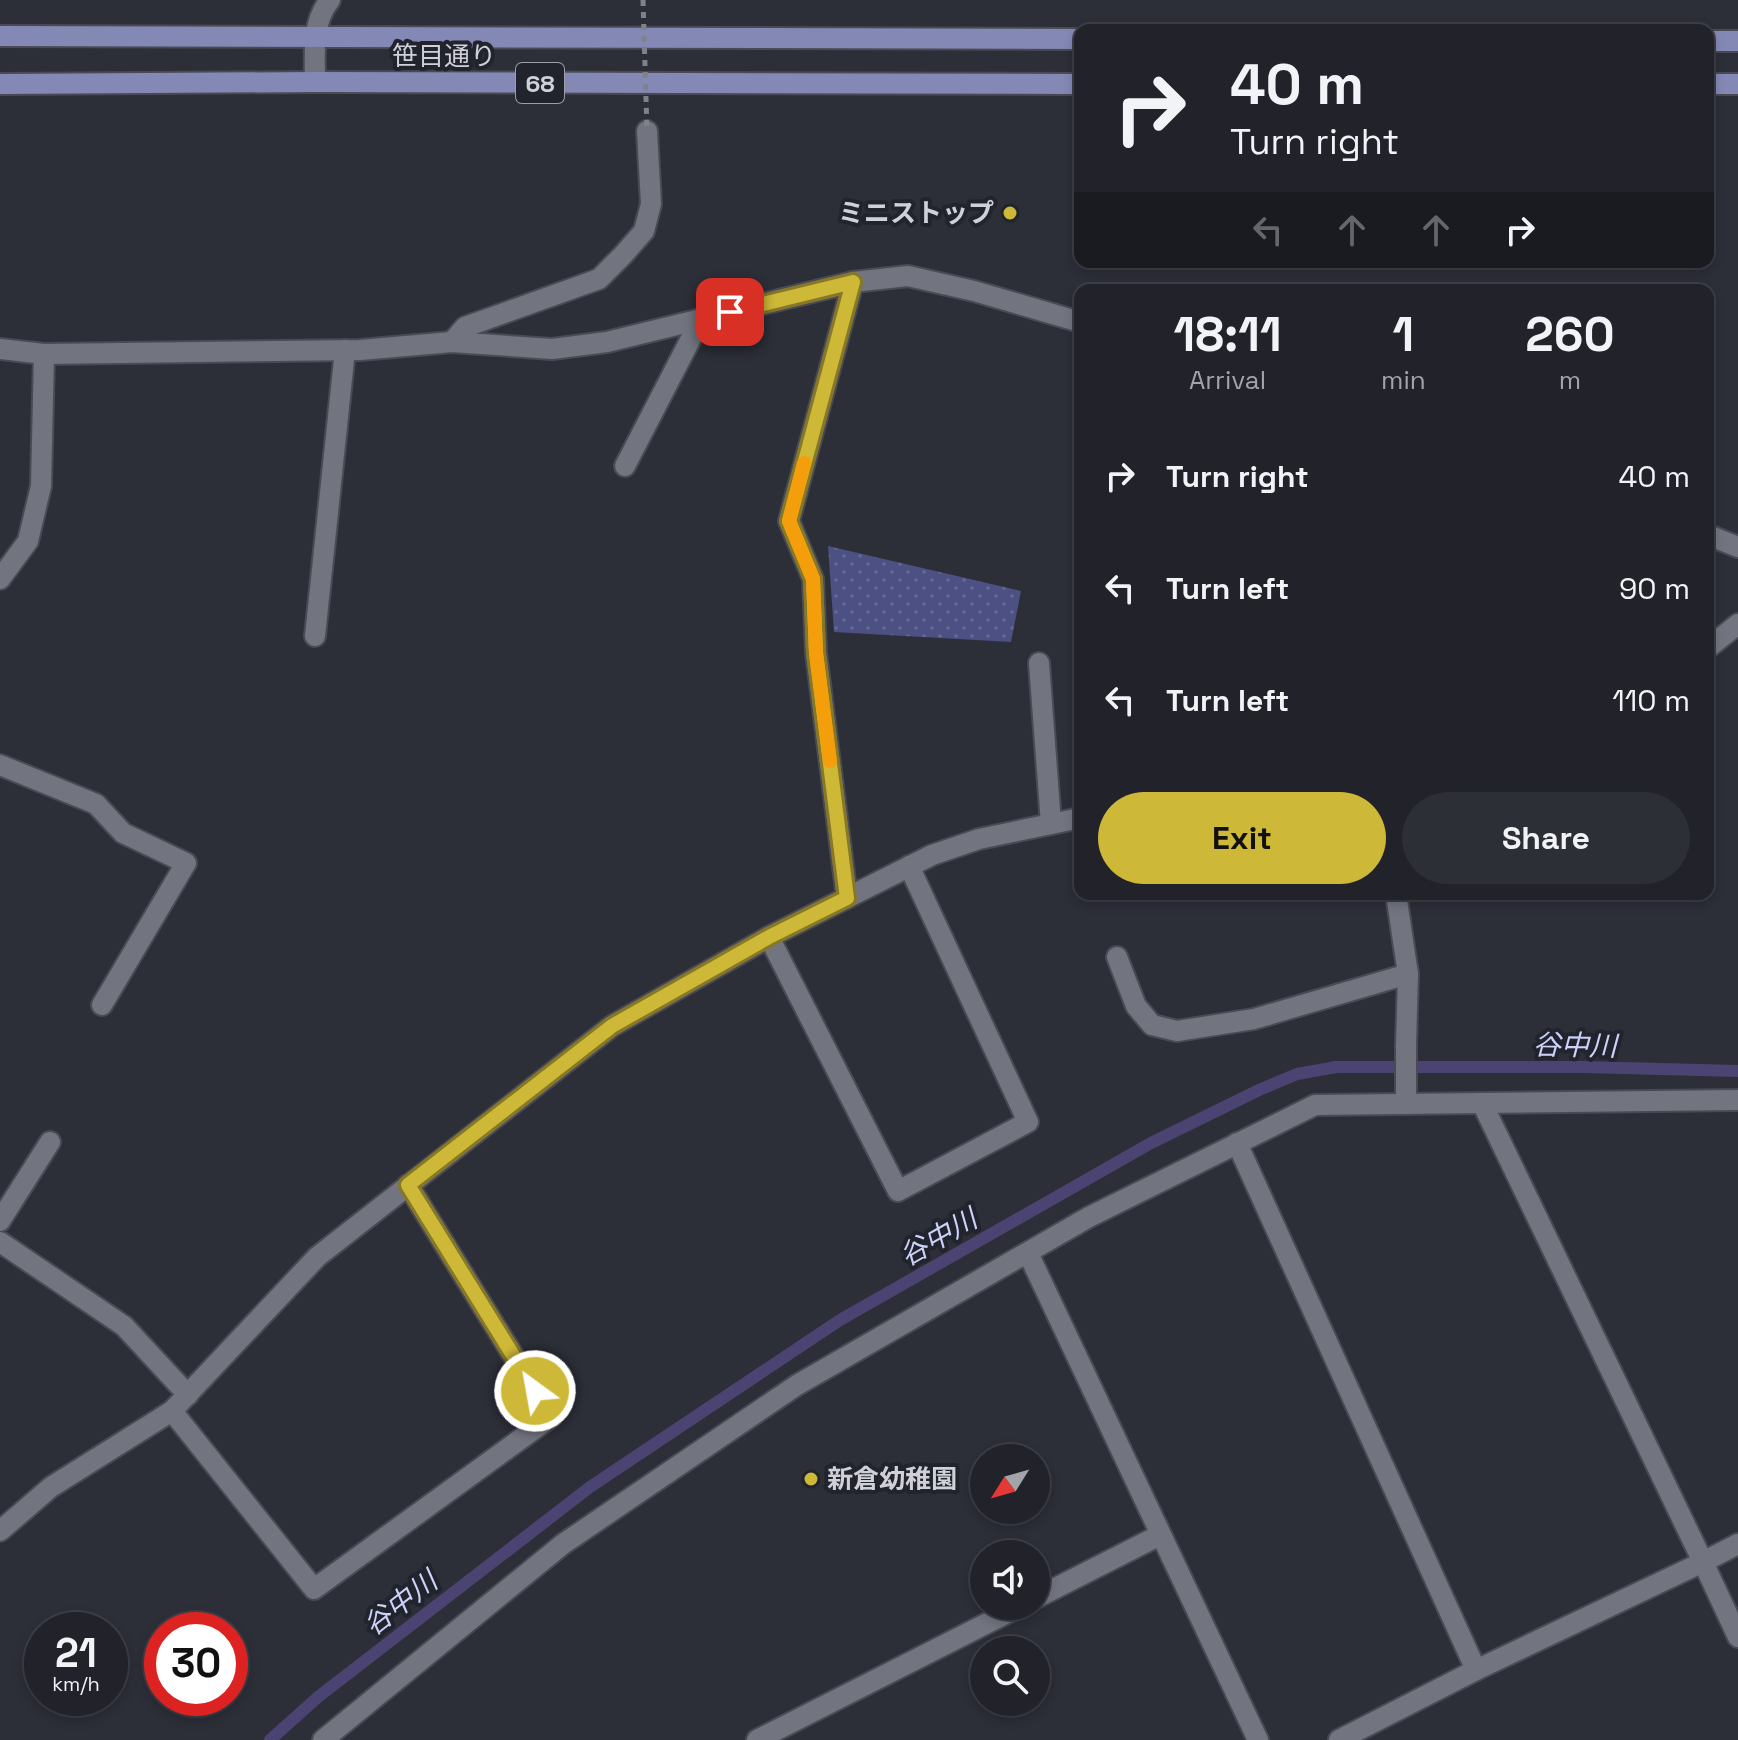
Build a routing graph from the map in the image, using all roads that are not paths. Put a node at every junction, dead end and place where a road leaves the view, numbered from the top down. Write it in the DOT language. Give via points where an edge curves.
graph roads {
  1 [pos="330,0"];
  2 [pos="0,36"];
  3 [pos="315,36"];
  4 [pos="1074,39"];
  5 [pos="1714,41"];
  6 [pos="1738,41"];
  7 [pos="315,82"];
  8 [pos="0,84"];
  9 [pos="1074,84"];
  10 [pos="1714,84"];
  11 [pos="1738,84"];
  12 [pos="647,131"];
  13 [pos="853,282"];
  14 [pos="701,319"];
  15 [pos="1074,320"];
  16 [pos="452,342"];
  17 [pos="0,349"];
  18 [pos="345,350"];
  19 [pos="44,354"];
  20 [pos="625,466"];
  21 [pos="1714,537"];
  22 [pos="1738,547"];
  23 [pos="0,579"];
  24 [pos="1738,624"];
  25 [pos="315,636"];
  26 [pos="1714,643"];
  27 [pos="1039,663"];
  28 [pos="0,765"];
  29 [pos="1074,819"];
  30 [pos="1051,824"];
  31 [pos="909,866"];
  32 [pos="847,898"];
  33 [pos="1397,900"];
  34 [pos="769,937"];
  35 [pos="1117,957"];
  36 [pos="1408,974"];
  37 [pos="102,1005"];
  38 [pos="1406,1094"];
  39 [pos="1738,1100"];
  40 [pos="1482,1103"];
  41 [pos="50,1142"];
  42 [pos="1237,1143"];
  43 [pos="408,1185"];
  44 [pos="0,1221"];
  45 [pos="0,1242"];
  46 [pos="1028,1253"];
  47 [pos="188,1395"];
  48 [pos="172,1411"];
  49 [pos="0,1531"];
  50 [pos="1160,1535"];
  51 [pos="1738,1544"];
  52 [pos="1703,1562"];
  53 [pos="1050,1591"];
  54 [pos="993,1620"];
  55 [pos="1738,1637"];
  56 [pos="1476,1670"];
  57 [pos="323,1740"];
  58 [pos="757,1740"];
  59 [pos="1258,1740"];
  60 [pos="1339,1740"];
  1 -- 3 [label="street"];
  2 -- 3 [label="main road, 笹目通り / 68"];
  3 -- 4 [label="main road, 笹目通り / 68"];
  3 -- 7 [label="street"];
  5 -- 6 [label="main road"];
  7 -- 8 [label="main road, 笹目通り / 68"];
  7 -- 9 [label="main road, 笹目通り / 68"];
  10 -- 11 [label="main road"];
  12 -- 16 [label="street" via="651,204 644,231 623,255 599,279 465,327"];
  13 -- 14 [label="street"];
  13 -- 15 [label="street" via="908,276"];
  13 -- 32 [label="street" via="789,521 813,579 816,653"];
  14 -- 16 [label="street" via="552,349"];
  14 -- 20 [label="street"];
  16 -- 18 [label="street"];
  17 -- 19 [label="street"];
  18 -- 19 [label="street"];
  18 -- 25 [label="street"];
  19 -- 23 [label="street" via="41,486 28,541"];
  21 -- 22 [label="street"];
  24 -- 26 [label="street"];
  27 -- 30 [label="street"];
  28 -- 37 [label="street" via="96,804 123,833 186,863"];
  29 -- 30 [label="street"];
  30 -- 31 [label="street" via="979,839"];
  31 -- 32 [label="street"];
  31 -- 34 [label="street" via="1028,1122 898,1191"];
  32 -- 34 [label="street"];
  33 -- 36 [label="street"];
  34 -- 43 [label="street" via="612,1026"];
  35 -- 36 [label="street" via="1136,1006 1152,1025 1177,1031 1254,1019"];
  36 -- 38 [label="street"];
  38 -- 40 [label="street"];
  38 -- 42 [label="street" via="1315,1105"];
  39 -- 40 [label="street"];
  40 -- 52 [label="street"];
  41 -- 44 [label="street"];
  42 -- 46 [label="street"];
  42 -- 56 [label="street"];
  43 -- 47 [label="street" via="317,1257"];
  43 -- 48 [label="street" via="551,1417 314,1589"];
  45 -- 47 [label="street" via="124,1326"];
  46 -- 50 [label="street"];
  46 -- 57 [label="street" via="797,1385 563,1544"];
  47 -- 48 [label="street"];
  48 -- 49 [label="street" via="51,1487"];
  50 -- 53 [label="street"];
  50 -- 59 [label="street"];
  51 -- 52 [label="street"];
  52 -- 55 [label="street"];
  52 -- 56 [label="street"];
  54 -- 58 [label="street"];
  56 -- 60 [label="street"];
}
